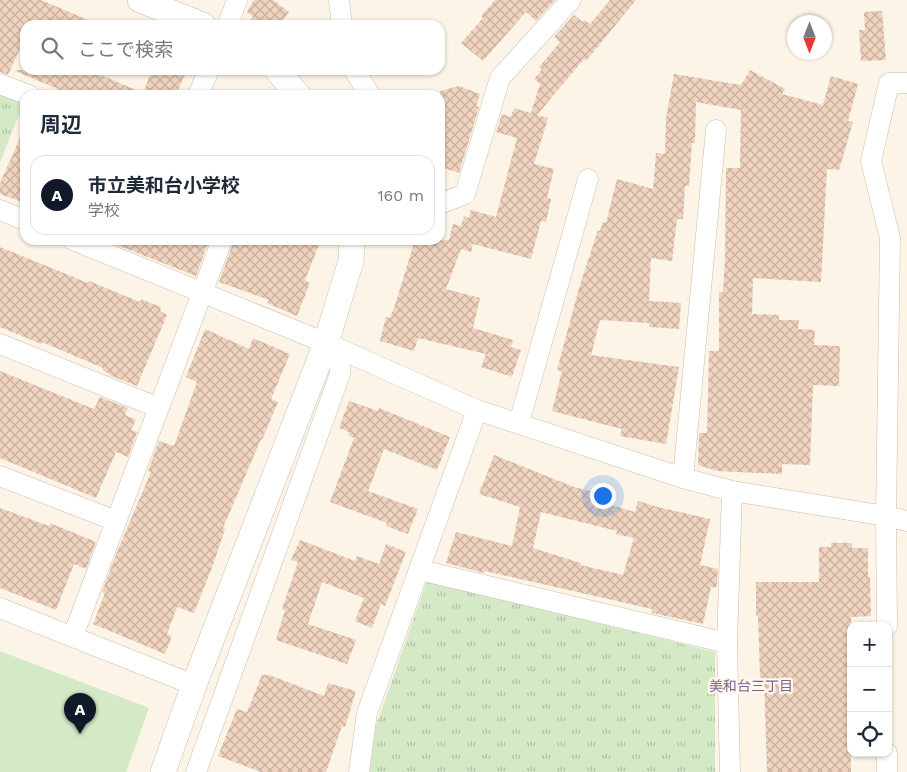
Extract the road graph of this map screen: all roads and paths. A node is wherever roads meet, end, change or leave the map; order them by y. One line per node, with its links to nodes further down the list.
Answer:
1 (140, 0): 5 (street)
2 (237, 0): 6 (street)
3 (339, 0): 7 (street)
4 (571, 0): 19 (street)
5 (190, 20)
6 (230, 20)
7 (341, 20)
8 (207, 75): 13 (street)
9 (281, 75): 14 (street)
10 (357, 75): 15 (street)
11 (907, 83): 22 (street)
12 (0, 84): 16 (street)
13 (200, 90)
14 (294, 90)
15 (367, 90)
16 (20, 92)
17 (716, 130): 33 (street)
18 (588, 179): 31 (street)
19 (445, 202)
20 (0, 210): 21 (street)
21 (20, 218)
22 (898, 238): 35 (street)
23 (85, 245): 26 (street)
24 (220, 245): 26 (street)
25 (352, 245): 28 (street)
26 (201, 292): 28 (street); 29 (street)
27 (0, 344): 29 (street)
28 (332, 346): 30 (street); 43 (street); 46 (street)
29 (159, 408): 36 (street)
30 (477, 410): 31 (street); 38 (street)
31 (519, 423): 33 (street)
32 (0, 476): 36 (street)
33 (682, 478): 34 (street)
34 (732, 491): 35 (street); 42 (street)
35 (886, 516): 37 (street); 40 (street)
36 (116, 521): 41 (street)
37 (907, 521)
38 (420, 570): 42 (street); 47 (street)
39 (0, 608): 41 (street)
40 (886, 622)
41 (73, 636): 43 (street)
42 (727, 643): 48 (street)
43 (194, 685): 45 (street)
44 (887, 757): 49 (street)
45 (163, 772)
46 (196, 772)
47 (359, 772)
48 (730, 772)
49 (887, 772)

